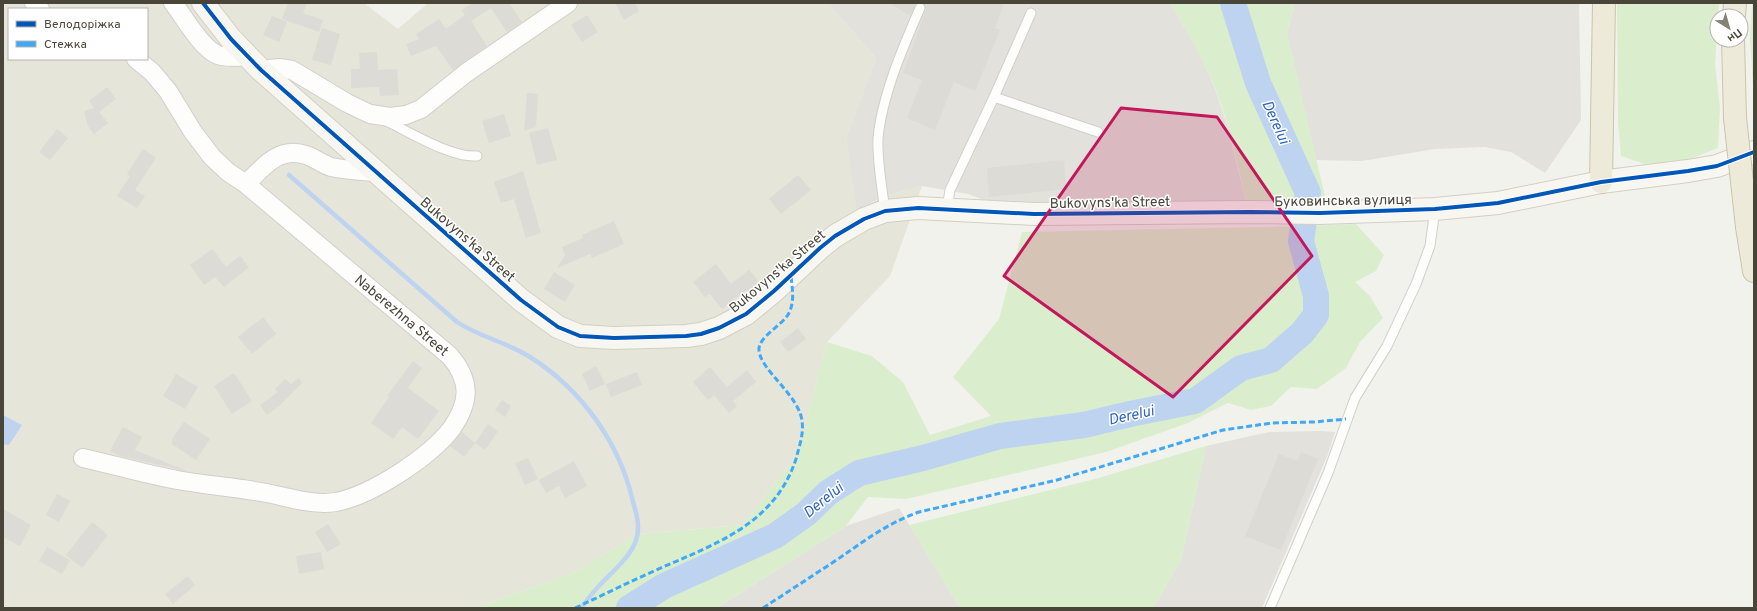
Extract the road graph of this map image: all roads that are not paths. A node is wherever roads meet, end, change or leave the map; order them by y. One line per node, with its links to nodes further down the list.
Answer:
1 (173, 3): 9 (street)
2 (203, 3): 9 (street, Bukovyns'ka Street)
3 (568, 3): 11 (street)
4 (1604, 3): 16 (highway)
5 (920, 8): 20 (lane)
6 (1031, 13): 10 (lane)
7 (1733, 48): 22 (highway, bridge)
8 (137, 60): 17 (street, Naberezhna Street)
9 (253, 63): 11 (street); 15 (street, Bukovyns'ka Street)
10 (994, 97): 12 (lane); 18 (lane)
11 (370, 114): 14 (lane)
12 (1098, 132)
13 (1754, 152): 16 (street, Буковинська вулиця)
14 (477, 156)
15 (375, 172): 17 (street); 20 (street, Bukovyns'ka Street)
16 (1601, 182): 19 (street, Буковинська вулиця)
17 (246, 184): 23 (street, Naberezhna Street)
18 (947, 209): 20 (street, Bukovyns'ka Street); 21 (street, Bukovyns'ka Street)
19 (1435, 209): 21 (street, Буковинська вулиця); 24 (lane)
20 (885, 211)
21 (1250, 212)
22 (1754, 271)
23 (83, 458)
24 (1270, 608)

